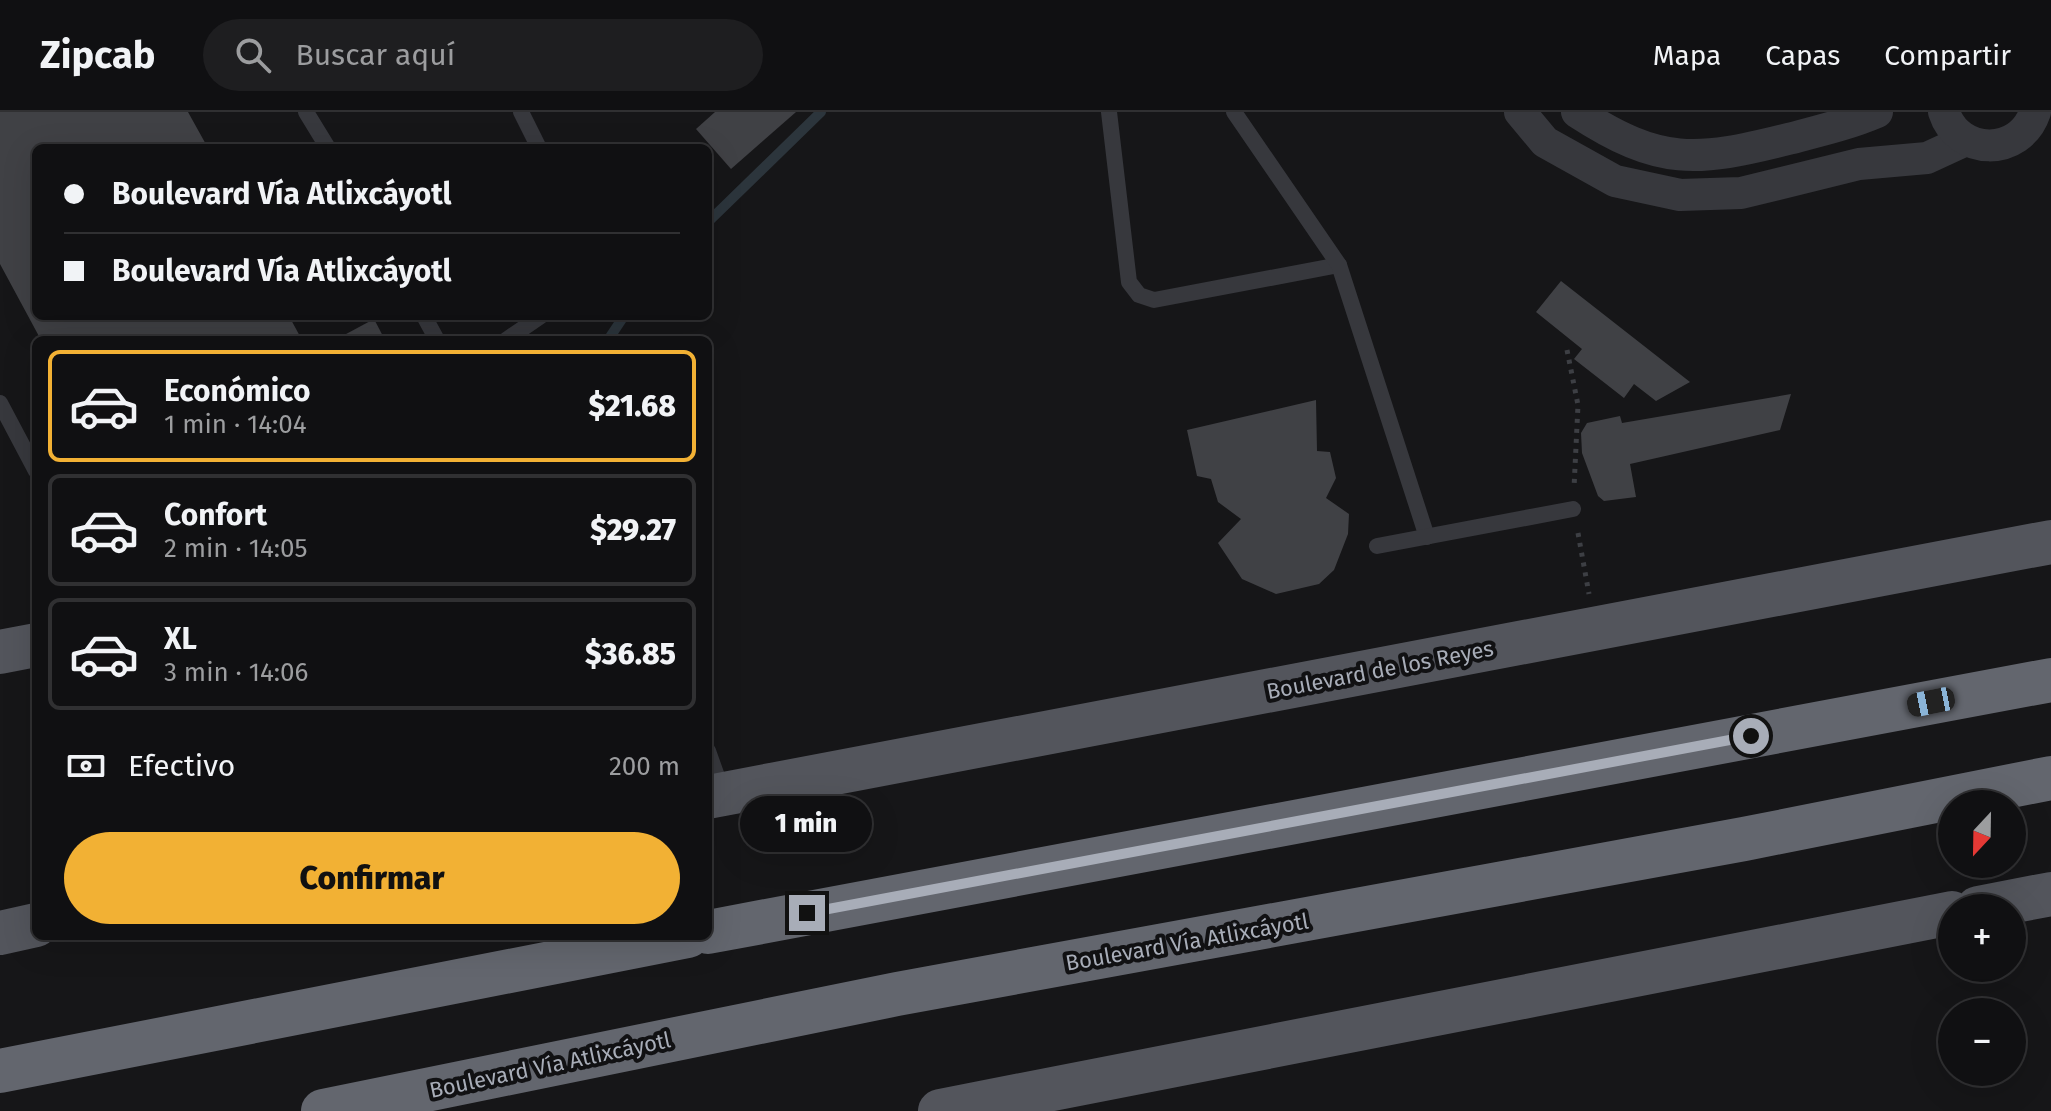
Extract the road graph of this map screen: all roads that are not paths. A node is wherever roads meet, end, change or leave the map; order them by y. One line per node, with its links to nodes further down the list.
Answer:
1 (306, 112): 13 (lane)
2 (521, 112): 14 (lane)
3 (1109, 112): 15 (lane)
4 (1234, 112): 15 (lane)
5 (1520, 112): 12 (street)
6 (1569, 112): 12 (street)
7 (1577, 112): 8 (street)
8 (1877, 112)
9 (1944, 112): 11 (street)
10 (2037, 128): 11 (street)
11 (1966, 140): 12 (street)
12 (1545, 142)
13 (326, 144)
14 (537, 144)
15 (1339, 265): 21 (lane)
16 (535, 320): 17 (lane)
17 (512, 336)
18 (0, 403): 19 (lane)
19 (32, 463)
20 (1573, 509): 21 (lane)
21 (1427, 537): 23 (lane)
22 (2051, 542): 29 (main road, Boulevard de los Reyes)
23 (1377, 546)
24 (32, 646): 25 (main road)
25 (0, 652)
26 (2051, 680): 33 (highway)
27 (712, 774): 29 (lane)
28 (2051, 778): 36 (highway, Boulevard Vía Atlixcáyotl)
29 (716, 796)
30 (2051, 894): 31 (main road)
31 (2026, 899)
32 (1938, 916): 37 (main road)
33 (712, 931)
34 (668, 940): 35 (highway)
35 (0, 1071)
36 (323, 1111)
37 (940, 1111)

